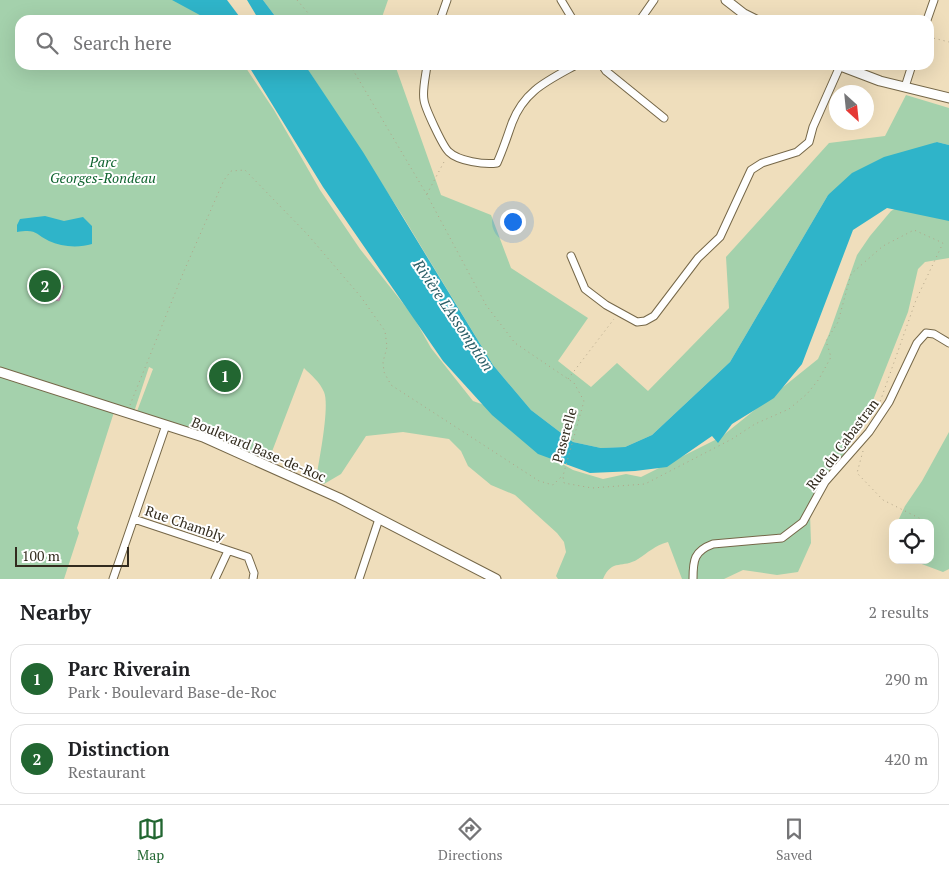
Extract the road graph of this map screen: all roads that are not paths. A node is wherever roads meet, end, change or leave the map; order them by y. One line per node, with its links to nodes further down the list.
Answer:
1 (447, 0): 6 (street)
2 (561, 0): 7 (street)
3 (654, 0): 8 (street)
4 (726, 0): 9 (street)
5 (934, 0): 10 (street)
6 (442, 15)
7 (570, 15)
8 (644, 15)
9 (746, 15)
10 (929, 15)
11 (427, 70): 12 (street)
12 (567, 70)
13 (605, 70): 19 (street)
14 (837, 70): 20 (street)
15 (850, 70): 17 (street)
16 (910, 70): 17 (street)
17 (905, 87): 18 (street)
18 (949, 98)
19 (664, 118)
20 (571, 256)
21 (949, 343): 32 (street, Rue du Cabastran)
22 (0, 372): 23 (street, Boulevard Base-de-Roc)
23 (166, 425): 24 (street); 25 (street, Boulevard Base-de-Roc)
24 (134, 519): 26 (street, Rue Chambly); 27 (street)
25 (379, 519): 30 (street); 31 (street, Boulevard Base-de-Roc)
26 (228, 551): 28 (street, Rue Chambly); 29 (street, Rue Chambly)
27 (114, 579)
28 (215, 579)
29 (253, 579)
30 (359, 579)
31 (496, 579)
32 (692, 579)

